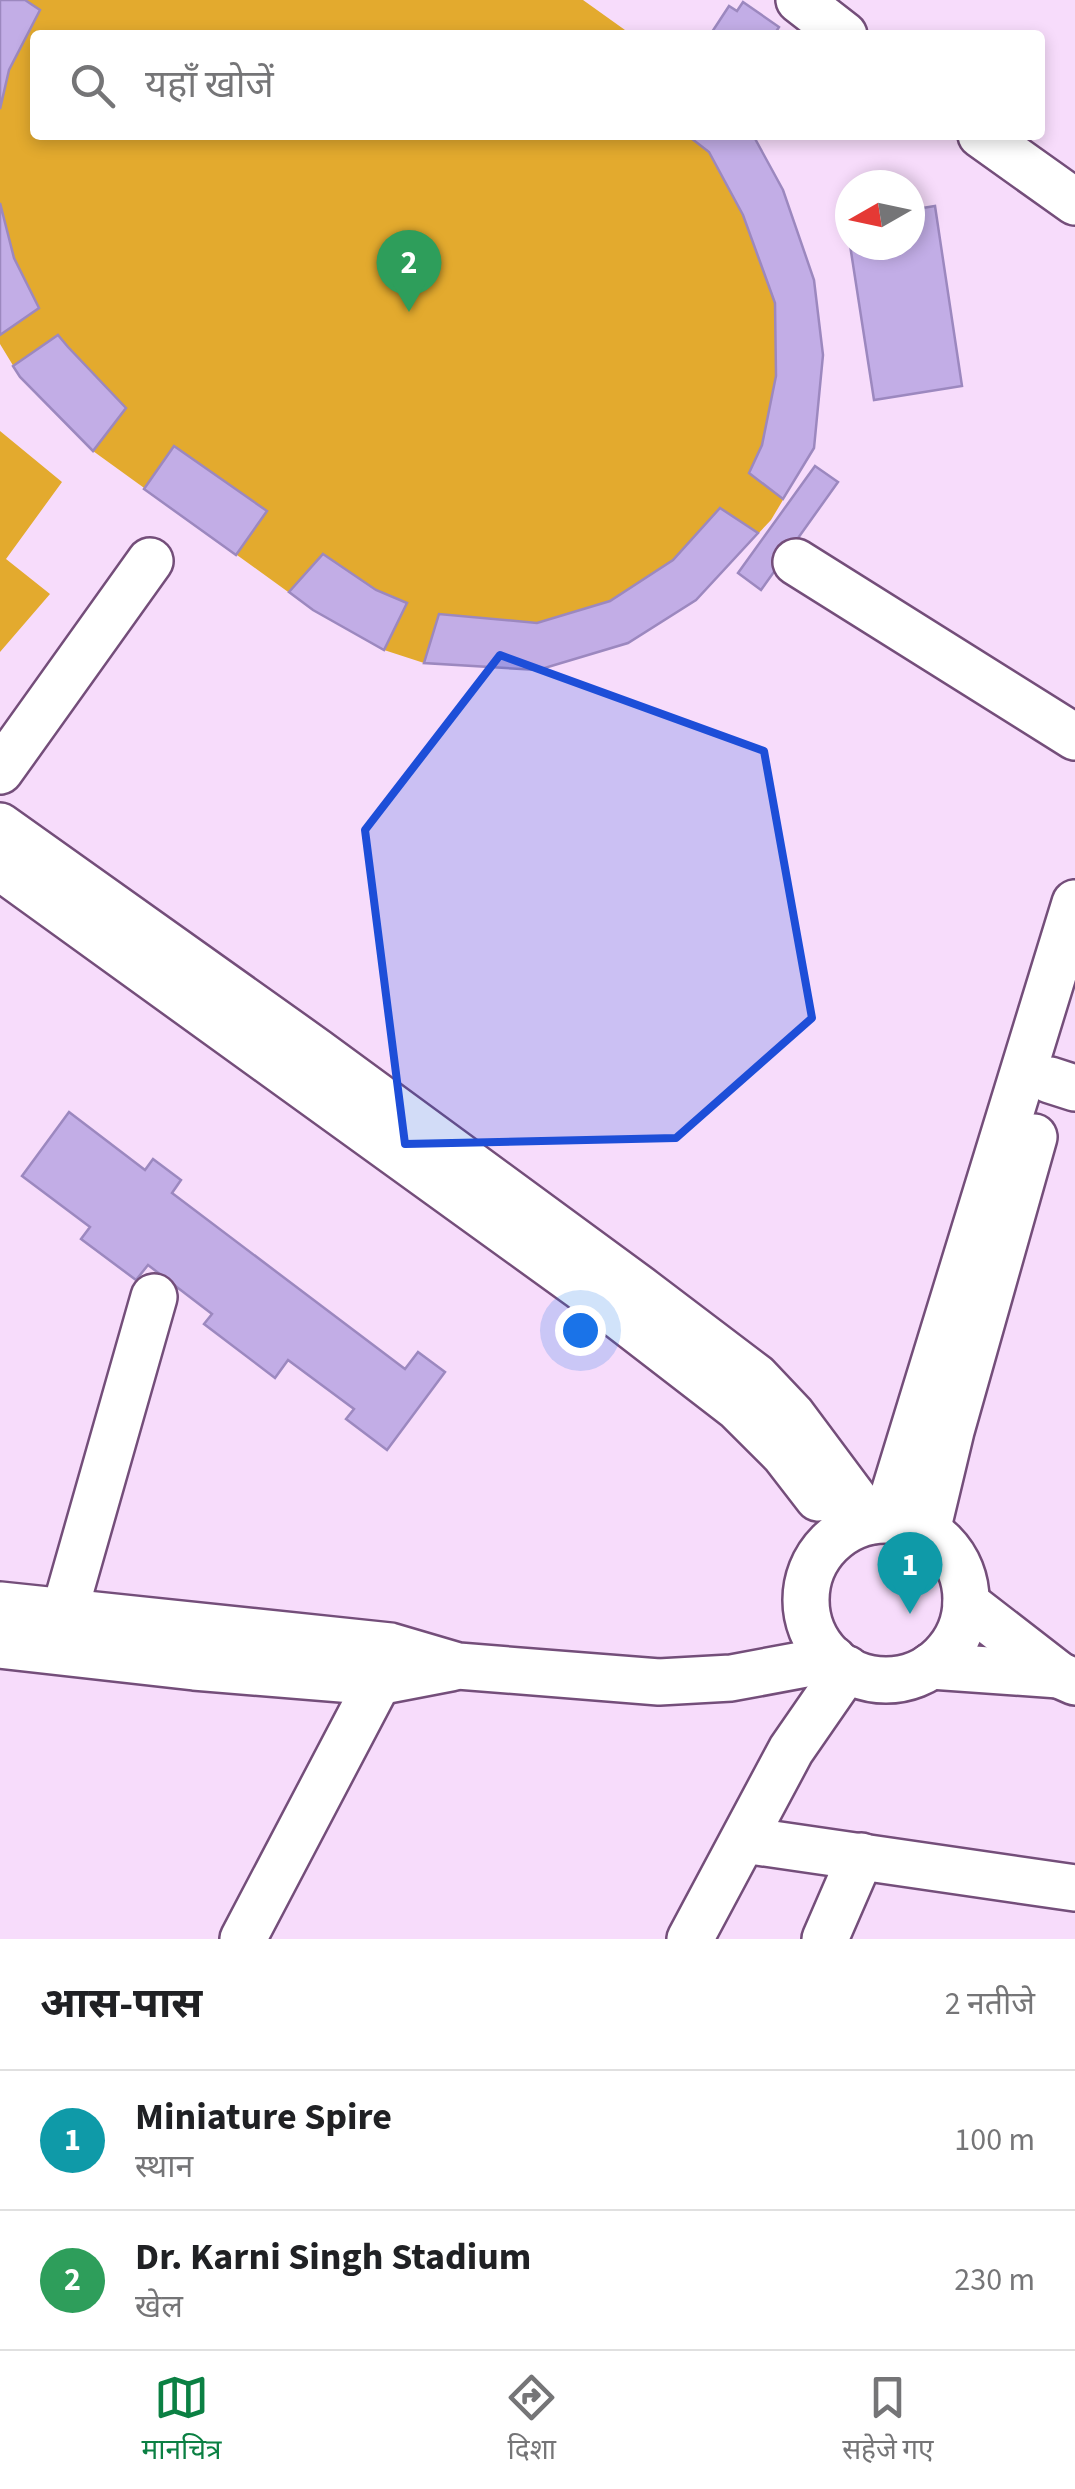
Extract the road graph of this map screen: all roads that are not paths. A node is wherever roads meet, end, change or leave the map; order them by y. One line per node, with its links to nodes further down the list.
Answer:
1 (798, 0): 2 (street)
2 (837, 30)
3 (989, 140): 4 (street)
4 (1075, 202)
5 (150, 561): 8 (street)
6 (796, 562): 7 (street)
7 (1075, 737)
8 (0, 770)
9 (0, 826): 15 (street)
10 (0, 866): 15 (street)
11 (1075, 903): 15 (street)
12 (1075, 991): 13 (street)
13 (1062, 1084): 15 (street)
14 (154, 1297): 18 (street)
15 (882, 1526): 16 (street); 21 (street)
16 (966, 1604): 22 (street); 23 (street)
17 (0, 1605): 18 (street)
18 (64, 1612): 20 (street)
19 (0, 1645): 20 (street)
20 (384, 1664): 21 (street); 27 (street)
21 (840, 1664): 22 (street); 24 (street)
22 (931, 1666): 23 (street)
23 (1067, 1679)
24 (744, 1840): 25 (street); 28 (street)
25 (861, 1856): 26 (street); 29 (street)
26 (1075, 1888)
27 (244, 1939)
28 (690, 1939)
29 (825, 1939)

